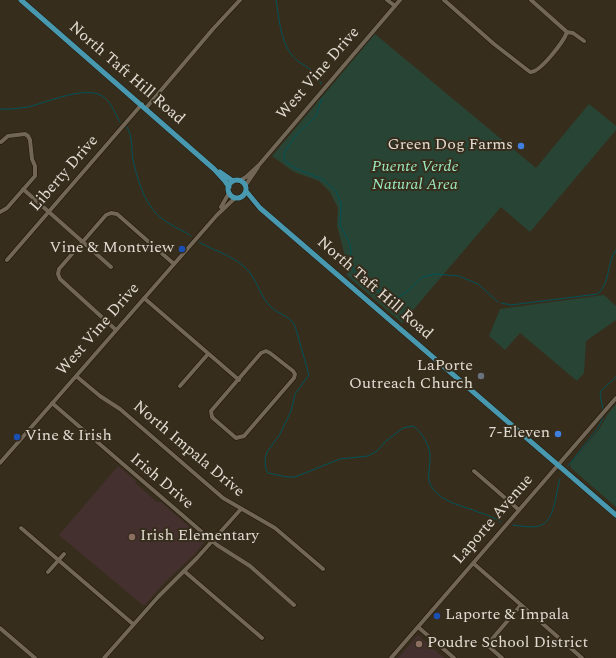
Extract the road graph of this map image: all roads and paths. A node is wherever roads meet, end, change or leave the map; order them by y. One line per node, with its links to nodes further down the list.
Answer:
1 (21, 0): 10 (main road, North Taft Hill Road)
2 (240, 0): 11 (street)
3 (387, 0): 7 (street)
4 (400, 0): 7 (street, West Vine Drive)
5 (444, 0): 8 (street)
6 (531, 0): 8 (street)
7 (394, 6): 13 (street, West Vine Drive)
8 (567, 32): 9 (street)
9 (584, 41)
10 (142, 104): 11 (main road, North Taft Hill Road); 21 (street, Liberty Drive)
11 (146, 108): 14 (main road, North Taft Hill Road)
12 (1, 142): 17 (street)
13 (259, 165): 15 (street, West Vine Drive); 16 (street, West Vine Drive)
14 (214, 169): 15 (main road, North Taft Hill Road); 18 (main road, North Taft Hill Road)
15 (236, 181): 16 (main road); 18 (main road, West Vine Drive)
16 (246, 188): 19 (main road, West Vine Drive); 20 (main road, North Taft Hill Road)
17 (23, 189): 21 (street); 22 (street)
18 (229, 190): 19 (main road); 23 (street, West Vine Drive)
19 (238, 198): 20 (main road, North Taft Hill Road); 23 (street, West Vine Drive)
20 (260, 208): 37 (main road, North Taft Hill Road)
21 (49, 211): 24 (street); 25 (street, Liberty Drive)
22 (0, 212)
23 (217, 215): 26 (street, West Vine Drive)
24 (83, 242): 26 (street); 27 (street); 29 (street)
25 (6, 260)
26 (174, 264): 28 (street, West Vine Drive)
27 (112, 267)
28 (144, 298): 29 (street, West Vine Drive); 30 (street)
29 (116, 330): 31 (street, West Vine Drive)
30 (208, 354): 32 (street); 33 (street)
31 (76, 376): 35 (street, West Vine Drive); 39 (street, North Impala Drive)
32 (239, 380): 32 (street)
33 (180, 386)
34 (616, 398): 37 (street, Laporte Avenue)
35 (52, 404): 36 (street, West Vine Drive); 43 (street, Irish Drive)
36 (0, 463)
37 (558, 465): 40 (street, Laporte Avenue); 41 (main road, North Taft Hill Road)
38 (474, 471): 40 (street)
39 (241, 509): 43 (street); 47 (street, North Impala Drive)
40 (519, 510): 46 (street, Laporte Avenue)
41 (616, 515)
42 (21, 528): 45 (street)
43 (213, 541): 48 (street); 50 (street, Irish Drive)
44 (64, 554): 45 (street)
45 (58, 560): 49 (street); 52 (street)
46 (472, 563): 51 (street); 53 (street, Laporte Avenue)
47 (323, 569)
48 (184, 571): 52 (street); 55 (street)
49 (48, 572)
50 (294, 605)
51 (521, 605): 60 (street); 61 (street)
52 (133, 624): 57 (street)
53 (418, 627): 58 (street, Laporte Avenue); 59 (street)
54 (0, 628): 56 (street)
55 (262, 638)
56 (35, 658)
57 (104, 658)
58 (391, 658)
59 (454, 658)
60 (502, 658)
61 (582, 658)

